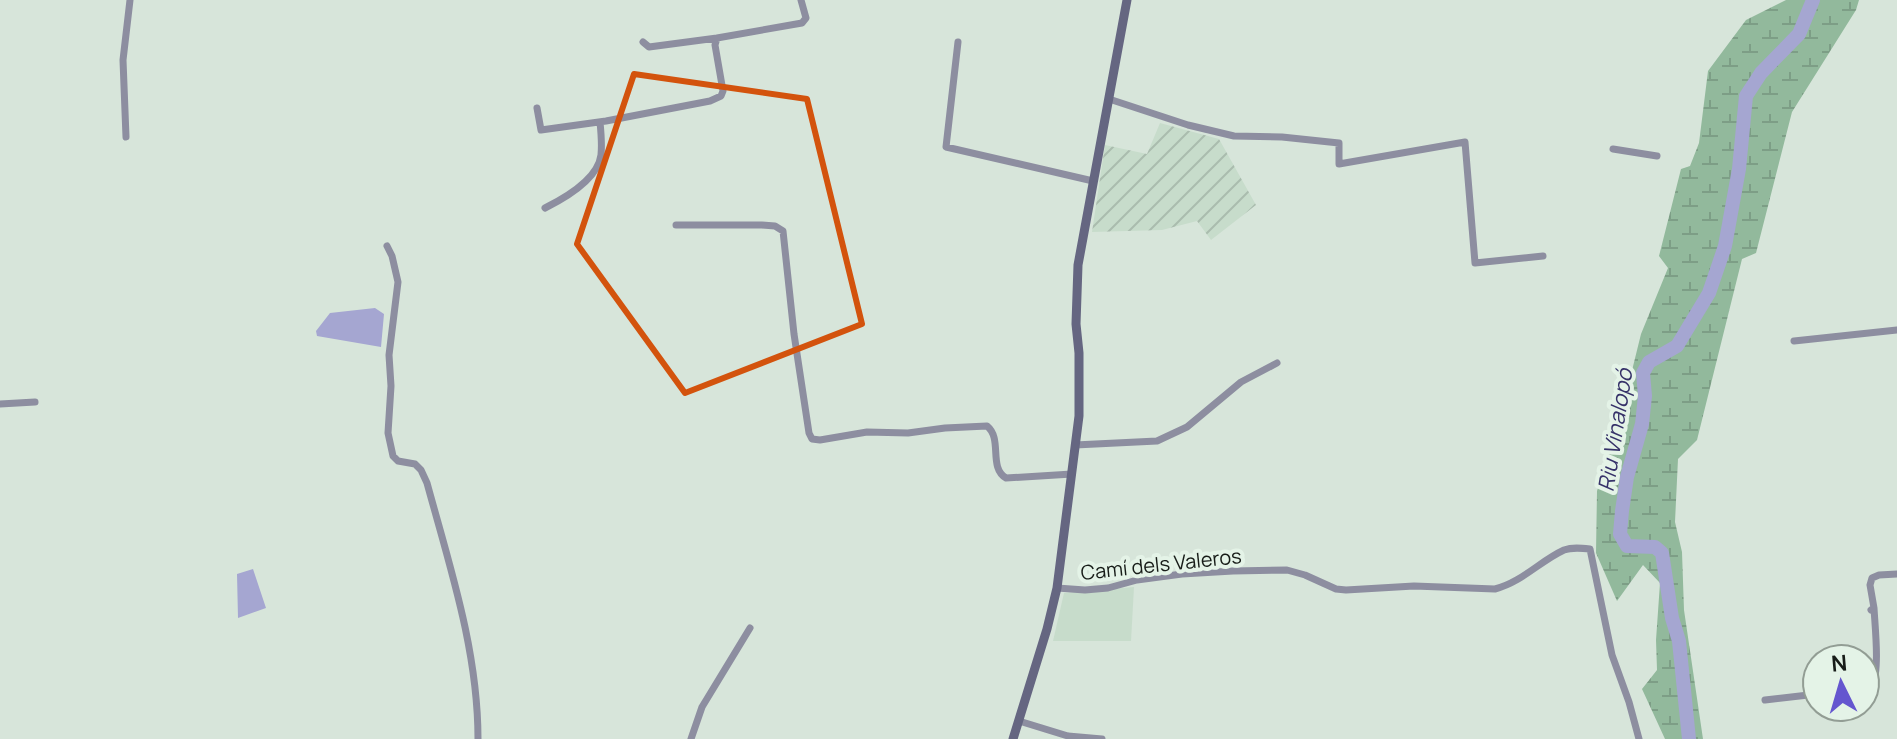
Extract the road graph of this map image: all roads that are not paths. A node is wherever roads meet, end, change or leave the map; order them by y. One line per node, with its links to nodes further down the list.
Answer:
1 (130, 0): 10 (street)
2 (801, 0): 4 (street)
3 (1127, 0): 7 (main road)
4 (717, 38): 5 (street); 9 (street)
5 (643, 42)
6 (958, 42): 13 (street)
7 (1109, 99): 13 (main road); 17 (street)
8 (537, 108): 9 (street)
9 (600, 122): 14 (street)
10 (126, 137)
11 (1613, 149): 12 (street)
12 (1657, 156)
13 (1093, 181): 23 (main road)
14 (545, 208)
15 (676, 225): 24 (street)
16 (387, 246): 32 (street)
17 (1543, 256)
18 (1897, 330): 19 (street)
19 (1794, 341)
20 (1277, 363): 23 (street)
21 (35, 402): 22 (street)
22 (0, 404)
23 (1075, 445): 24 (main road)
24 (1072, 474): 26 (main road)
25 (1897, 574): 28 (street)
26 (1057, 588): 31 (main road); 36 (street, Camí dels Valeros)
27 (750, 628): 33 (street)
28 (1876, 643)
29 (1801, 696): 30 (street)
30 (1765, 700)
31 (1019, 721): 34 (main road); 35 (street)
32 (478, 739)
33 (691, 739)
34 (1013, 739)
35 (1102, 739)
36 (1639, 739)

